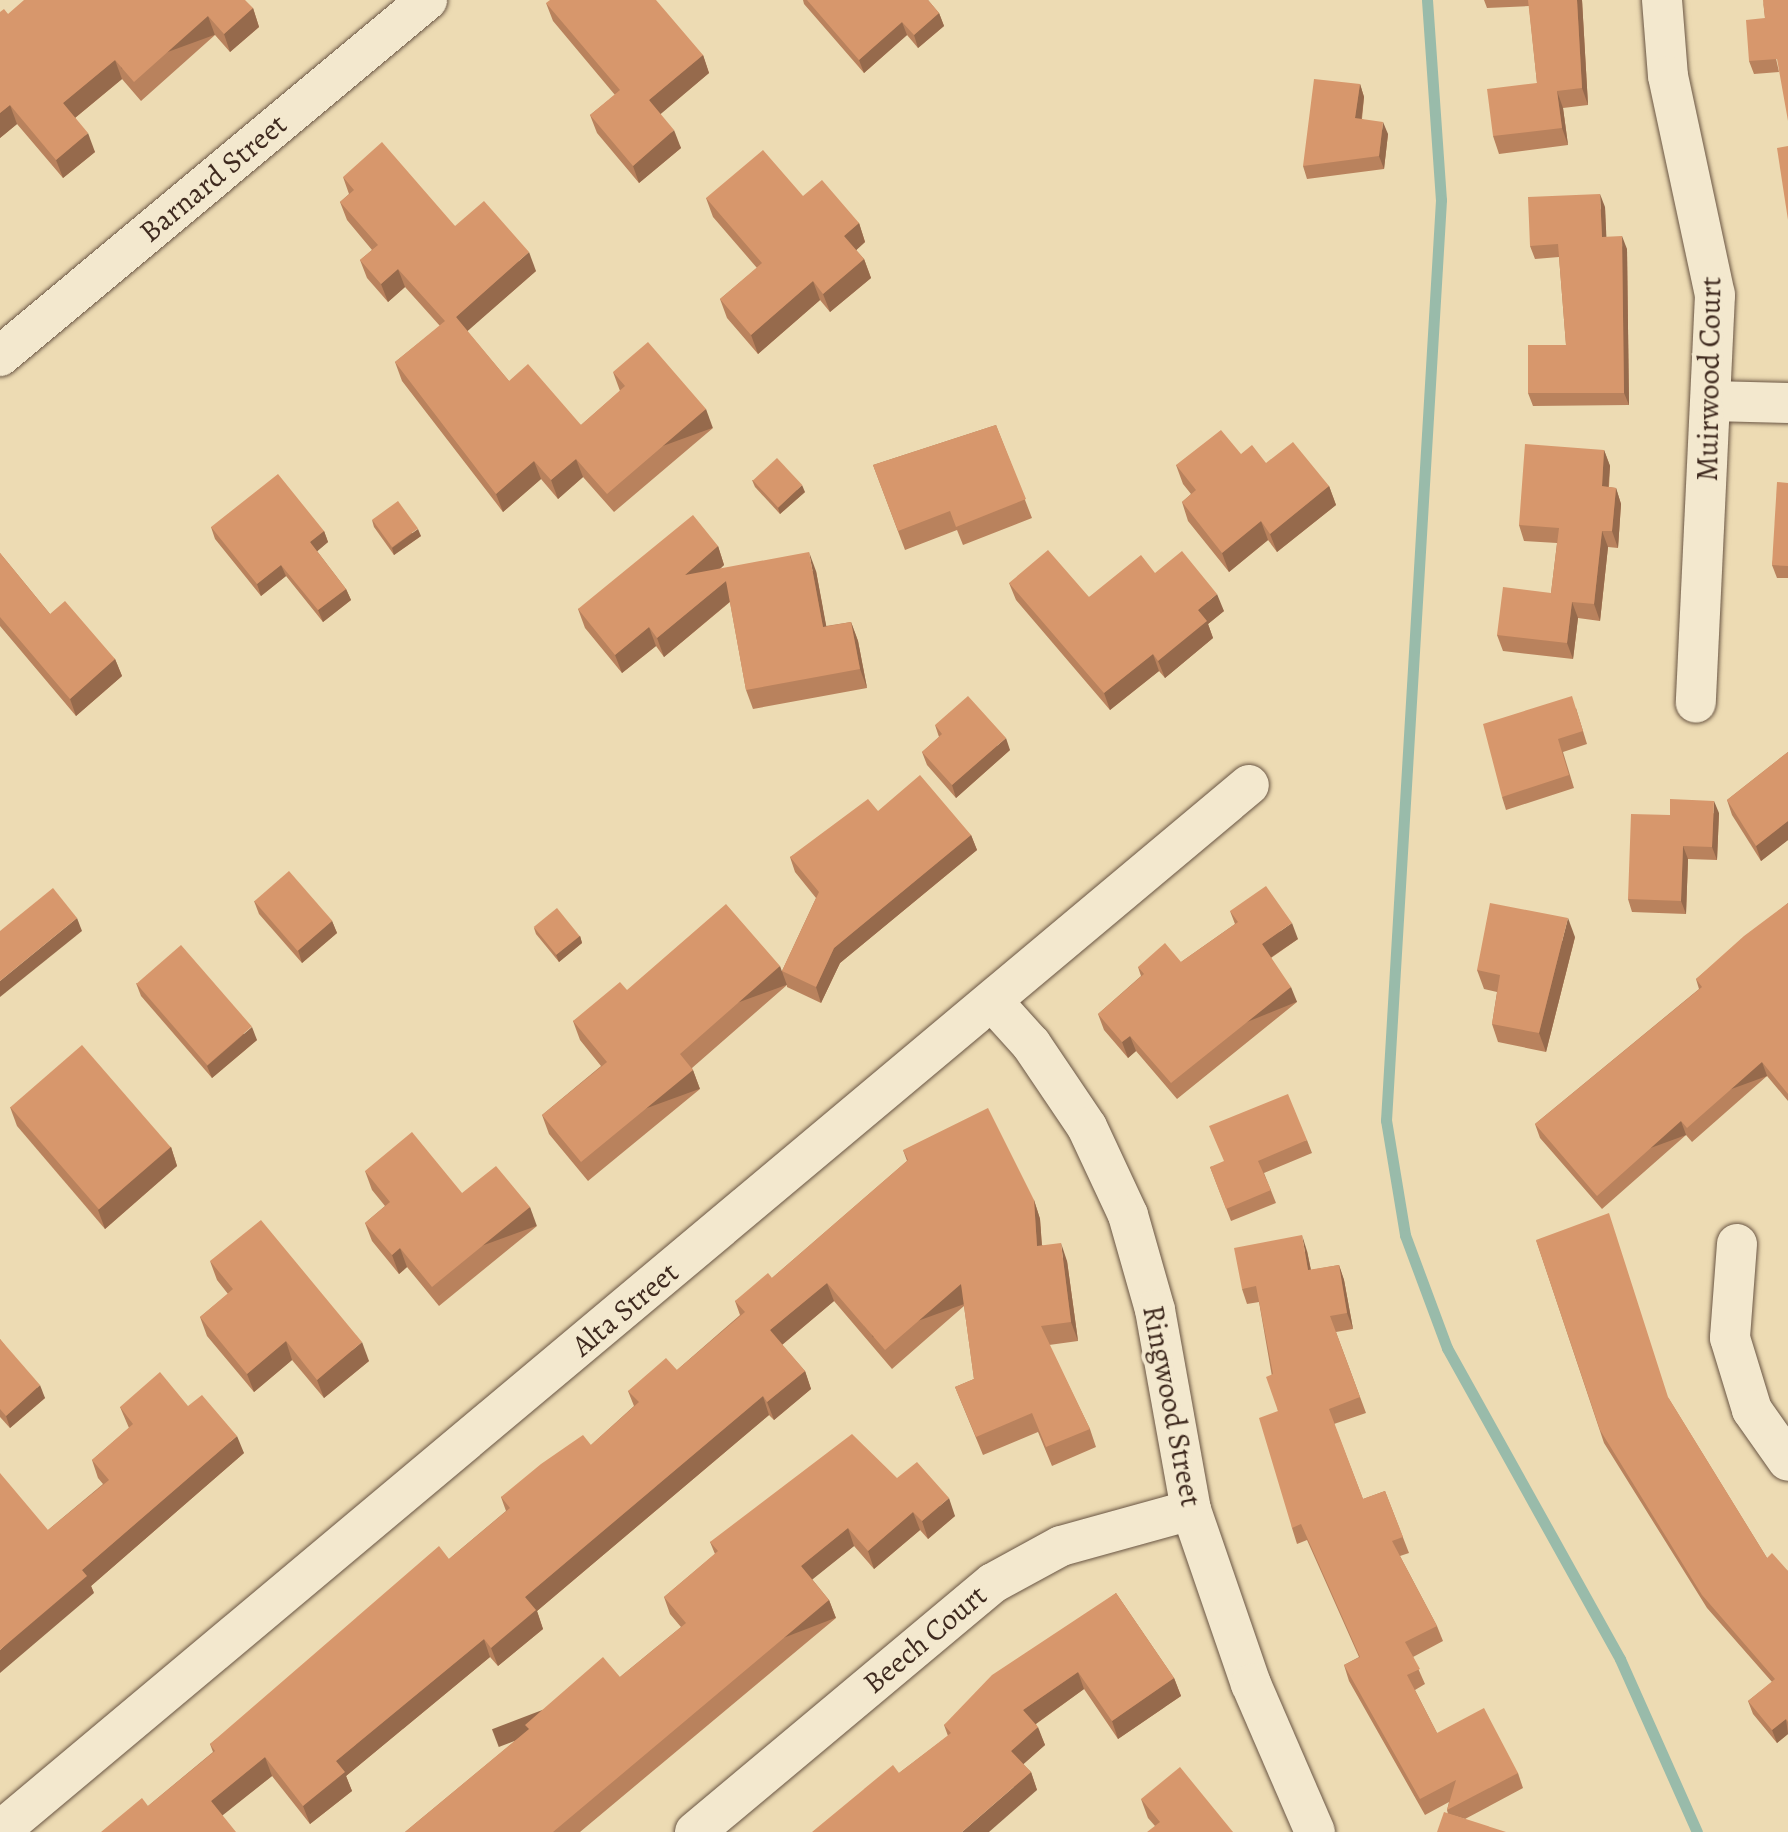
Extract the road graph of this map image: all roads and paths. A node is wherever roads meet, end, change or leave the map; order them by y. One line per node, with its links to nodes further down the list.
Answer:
1 (427, 0): 3 (street, Barnard Street)
2 (1662, 0): 4 (street, Muirwood Court)
3 (0, 356)
4 (1712, 401): 5 (street); 6 (street, Muirwood Court)
5 (1788, 403)
6 (1696, 702)
7 (1249, 785): 8 (street, Alta Street)
8 (992, 1002): 11 (street, Ringwood Street); 12 (street, Alta Street)
9 (1738, 1244): 10 (street)
10 (1788, 1461)
11 (1191, 1510): 13 (street, Beech Court); 14 (street, Ringwood Street)
12 (0, 1831)
13 (695, 1832)
14 (1315, 1832)

